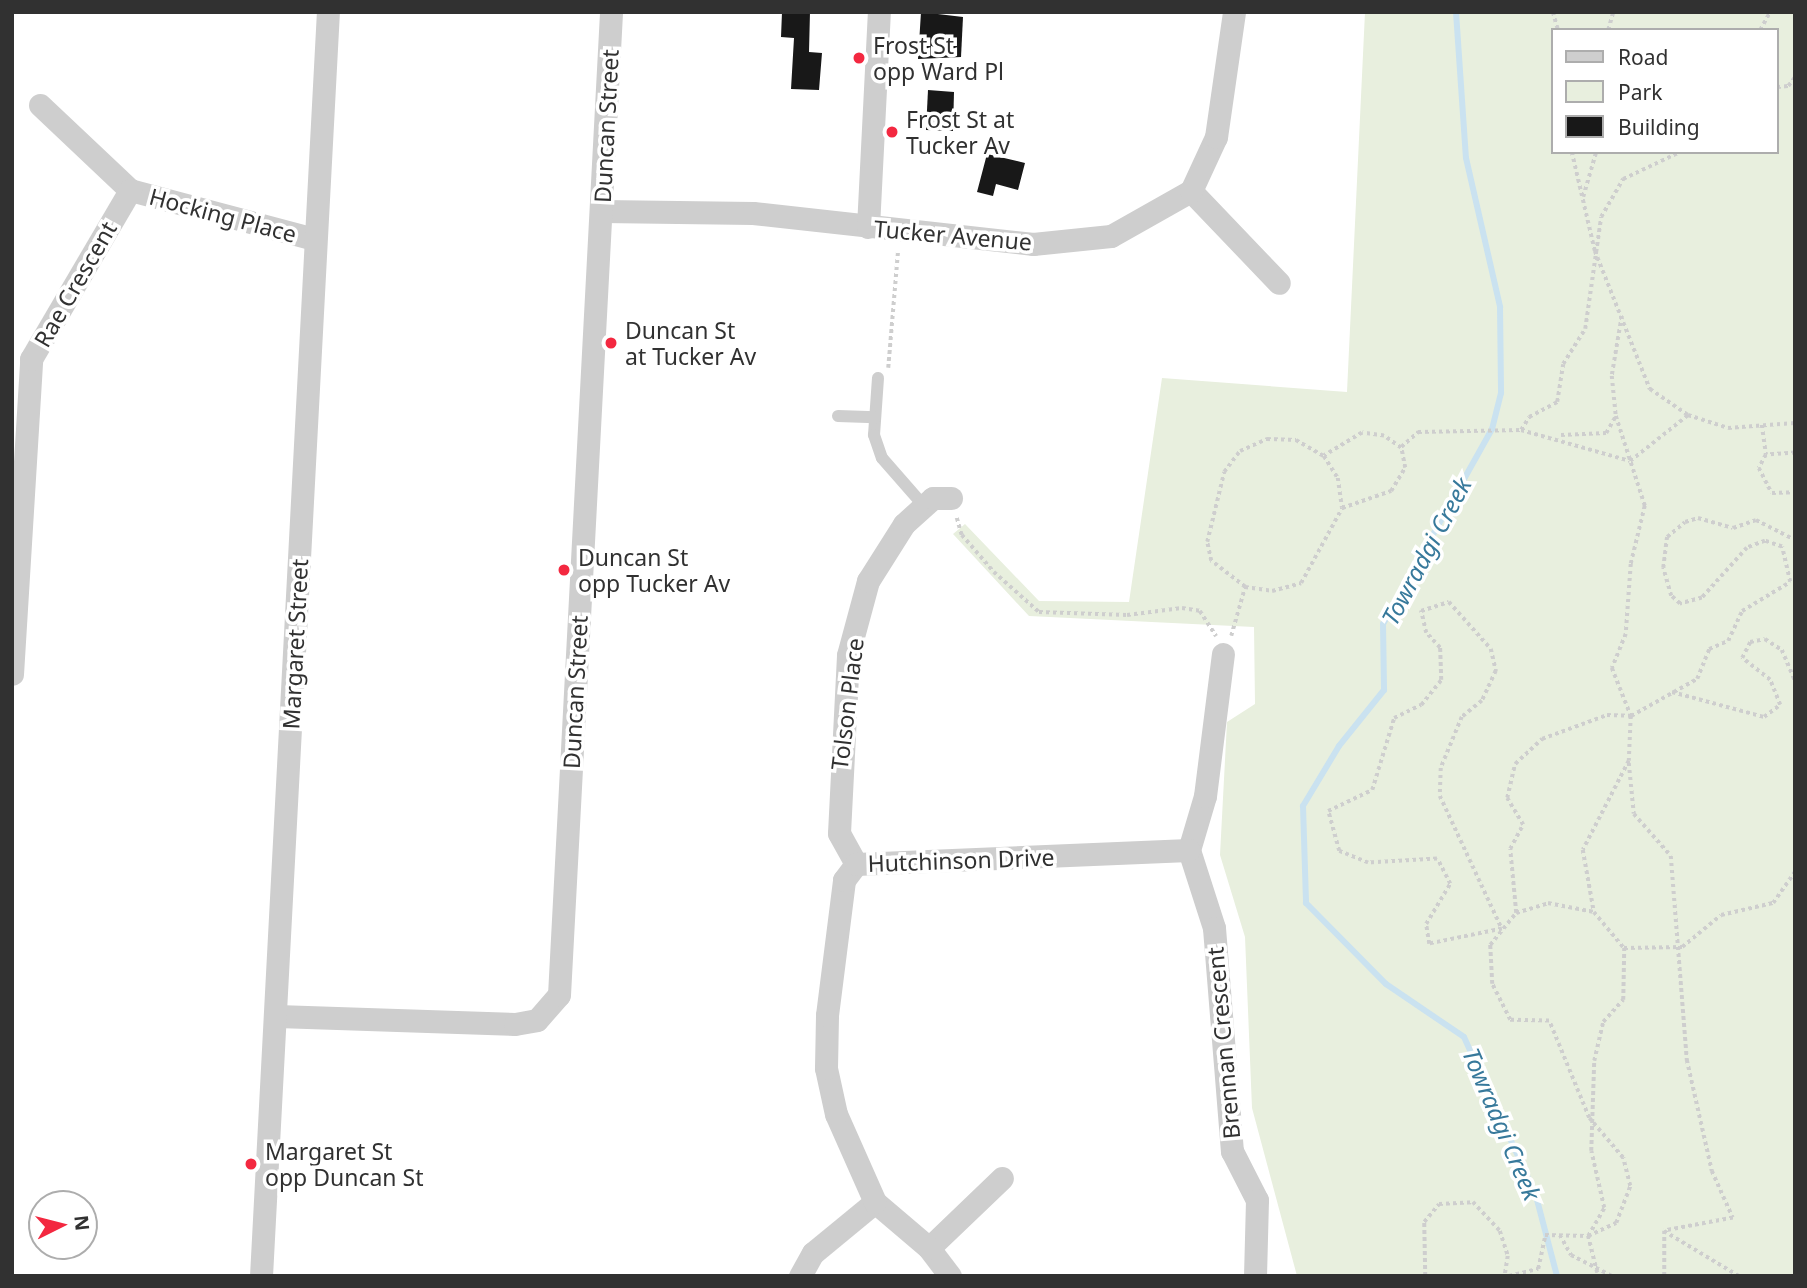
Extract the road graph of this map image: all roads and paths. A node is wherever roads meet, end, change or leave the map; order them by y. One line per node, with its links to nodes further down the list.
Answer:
1 (328, 12): 19 (street, Margaret Street)
2 (611, 12): 16 (street, Duncan Street)
3 (879, 12): 17 (street)
4 (1234, 12): 14 (street)
5 (1770, 12): 6 (path)
6 (1761, 28)
7 (1795, 77): 8 (path)
8 (1779, 87)
9 (40, 105): 13 (street, Hocking Place)
10 (1573, 154): 15 (path)
11 (1595, 154): 15 (path)
12 (1676, 154): 20 (path)
13 (131, 190): 19 (street, Hocking Place); 24 (street, Rae Crescent)
14 (1191, 191): 18 (street, Tucker Avenue); 21 (street)
15 (1583, 198): 20 (path)
16 (602, 211): 17 (street, Tucker Avenue); 58 (street, Duncan Street)
17 (868, 227): 18 (street, Tucker Avenue)
18 (900, 230): 23 (path)
19 (314, 239): 58 (street, Margaret Street)
20 (1595, 251): 22 (path); 31 (path)
21 (1279, 283)
22 (1622, 316): 25 (path); 27 (path)
23 (883, 376): 28 (lane)
24 (18, 404): 45 (street, Rae Crescent)
25 (1688, 415): 30 (path); 37 (path)
26 (838, 416): 28 (lane)
27 (1616, 416): 32 (path); 37 (path)
28 (875, 417): 40 (lane)
29 (1795, 423): 30 (path)
30 (1762, 425): 35 (path)
31 (1521, 430): 32 (path); 33 (path)
32 (1555, 435): 37 (path)
33 (1401, 448): 36 (path); 41 (path)
34 (1795, 453): 35 (path)
35 (1766, 455): 38 (path)
36 (1324, 456): 41 (path); 43 (path)
37 (1630, 461): 48 (path)
38 (1795, 492)
39 (951, 498): 40 (street, Tolson Place); 44 (path)
40 (924, 506): 51 (street, Tolson Place)
41 (1342, 508): 43 (path)
42 (1795, 540): 47 (path)
43 (1245, 586): 44 (path)
44 (1223, 654): 50 (street)
45 (12, 674)
46 (1795, 681): 47 (path)
47 (1670, 691): 48 (path)
48 (1631, 716): 49 (path); 54 (path)
49 (1629, 761): 53 (path); 56 (path)
50 (1189, 850): 51 (street, Hutchinson Drive); 70 (street, Brennan Crescent)
51 (856, 864): 61 (street, Hutchinson Drive)
52 (1795, 871): 56 (path)
53 (1594, 912): 54 (path); 57 (path)
54 (1516, 913): 55 (path)
55 (1502, 929): 55 (path); 59 (path)
56 (1682, 947): 57 (path); 62 (path)
57 (1624, 948): 59 (path)
58 (277, 1016): 67 (street, Margaret Street)
59 (1589, 1118): 64 (path); 64 (path)
60 (1002, 1178): 65 (street)
61 (875, 1202): 65 (street, Hutchinson Drive); 68 (street)
62 (1664, 1231): 74 (path); 75 (path)
63 (1560, 1235): 64 (path); 66 (path); 72 (path)
64 (1588, 1236): 66 (path)
65 (929, 1248): 69 (street, Hutchinson Drive)
66 (1597, 1273): 73 (path)
67 (261, 1276)
68 (800, 1276)
69 (950, 1276)
70 (1255, 1276)
71 (1425, 1276): 72 (path)
72 (1507, 1276)
73 (1612, 1276)
74 (1664, 1276)
75 (1739, 1276)

